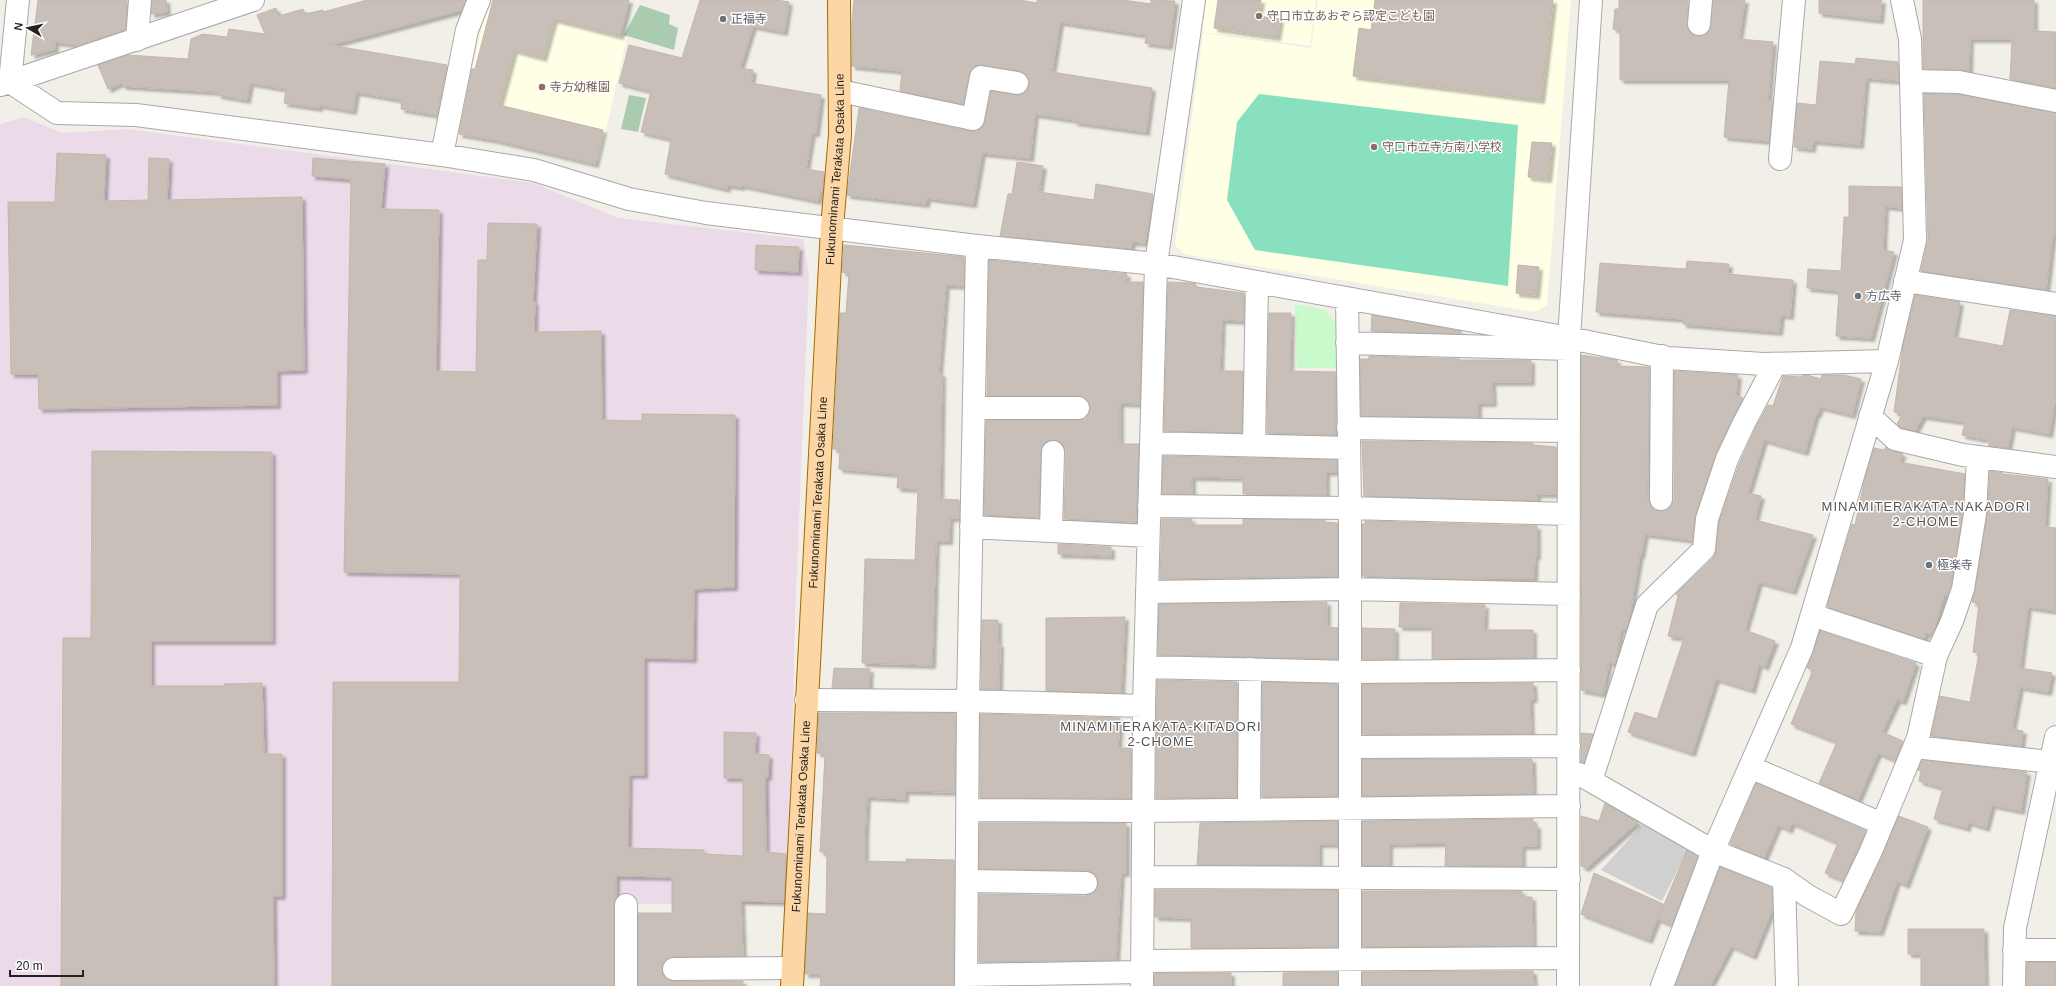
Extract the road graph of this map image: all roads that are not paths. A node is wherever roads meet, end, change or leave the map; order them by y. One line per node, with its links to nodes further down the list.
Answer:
1 (18, 0): 15 (street)
2 (140, 0): 12 (street)
3 (252, 0): 12 (street)
4 (479, 0): 18 (street)
5 (839, 0): 16 (main road, Fukunominami Terakata Osaka Line)
6 (1194, 0): 22 (street)
7 (1591, 0): 28 (street)
8 (1701, 0): 11 (street)
9 (1794, 0): 19 (street)
10 (1902, 0): 13 (street)
11 (1699, 24)
12 (137, 40): 15 (street)
13 (1911, 81): 17 (street); 23 (street)
14 (1017, 83): 16 (street)
15 (5, 84): 18 (street)
16 (840, 91): 20 (main road, Fukunominami Terakata Osaka Line)
17 (2056, 100)
18 (442, 155): 20 (street)
19 (1780, 159)
20 (832, 227): 21 (street); 58 (main road, Fukunominami Terakata Osaka Line)
21 (977, 246): 22 (street); 32 (street)
22 (1156, 264): 24 (street); 37 (street)
23 (1905, 281): 26 (street); 30 (street)
24 (1257, 282): 25 (street); 38 (street)
25 (1347, 298): 27 (street); 28 (street)
26 (2056, 304)
27 (1347, 343): 28 (street); 36 (street)
28 (1569, 344): 29 (street); 35 (street)
29 (1662, 356): 31 (street); 42 (street)
30 (1886, 361): 31 (street); 34 (street)
31 (1775, 364): 68 (street)
32 (974, 408): 33 (street); 46 (street)
33 (1078, 408)
34 (1870, 416): 40 (street); 52 (street)
35 (1569, 431): 36 (street); 45 (street)
36 (1348, 438): 38 (street); 44 (street)
37 (1151, 443): 38 (street); 43 (street)
38 (1254, 445)
39 (1054, 452): 47 (street)
40 (1978, 457): 41 (street); 53 (street)
41 (2056, 467)
42 (1661, 499)
43 (1149, 506): 44 (street); 48 (street)
44 (1350, 508): 45 (street); 49 (street)
45 (1569, 514): 51 (street)
46 (971, 527): 47 (street); 59 (street)
47 (1051, 531): 48 (street)
48 (1148, 536): 50 (street)
49 (1350, 589): 50 (street); 51 (street); 57 (street)
50 (1147, 592): 54 (street)
51 (1569, 594): 56 (street)
52 (1812, 615): 53 (street); 66 (street)
53 (1936, 656): 64 (street)
54 (1145, 666): 55 (street); 60 (street)
55 (1250, 669): 57 (street); 71 (street)
56 (1569, 670): 57 (street); 62 (street)
57 (1350, 672): 63 (street)
58 (806, 700): 59 (street); 89 (main road, Fukunominami Terakata Osaka Line)
59 (968, 701): 60 (street); 72 (street)
60 (1144, 706): 73 (street)
61 (2056, 736): 65 (street)
62 (1569, 746): 63 (street); 67 (street)
63 (1350, 747): 70 (street)
64 (1915, 747): 65 (street); 74 (street)
65 (2050, 762): 83 (street)
66 (1750, 767): 74 (street); 75 (street)
67 (1569, 769): 68 (street); 69 (street)
68 (1592, 781): 75 (street)
69 (1569, 806): 70 (street); 78 (street)
70 (1350, 808): 71 (street); 77 (street)
71 (1249, 809): 73 (street)
72 (967, 810): 73 (street); 80 (street)
73 (1143, 811): 76 (street)
74 (1882, 824): 79 (street)
75 (1713, 851): 79 (street); 94 (street)
76 (1143, 877): 77 (street); 88 (street)
77 (1350, 878): 78 (street); 86 (street)
78 (1569, 879): 85 (street)
79 (1784, 880): 95 (street)
80 (967, 881): 81 (street); 90 (street)
81 (1086, 883)
82 (626, 905): 91 (street)
83 (2014, 950): 84 (street); 96 (street)
84 (2056, 950)
85 (1568, 958): 86 (street); 93 (street)
86 (1350, 959): 88 (street); 92 (street)
87 (674, 969): 89 (street)
88 (1142, 973): 90 (street)
89 (792, 977)
90 (966, 981)
91 (626, 986)
92 (1350, 986)
93 (1568, 986)
94 (1662, 986)
95 (1787, 986)
96 (2014, 986)

